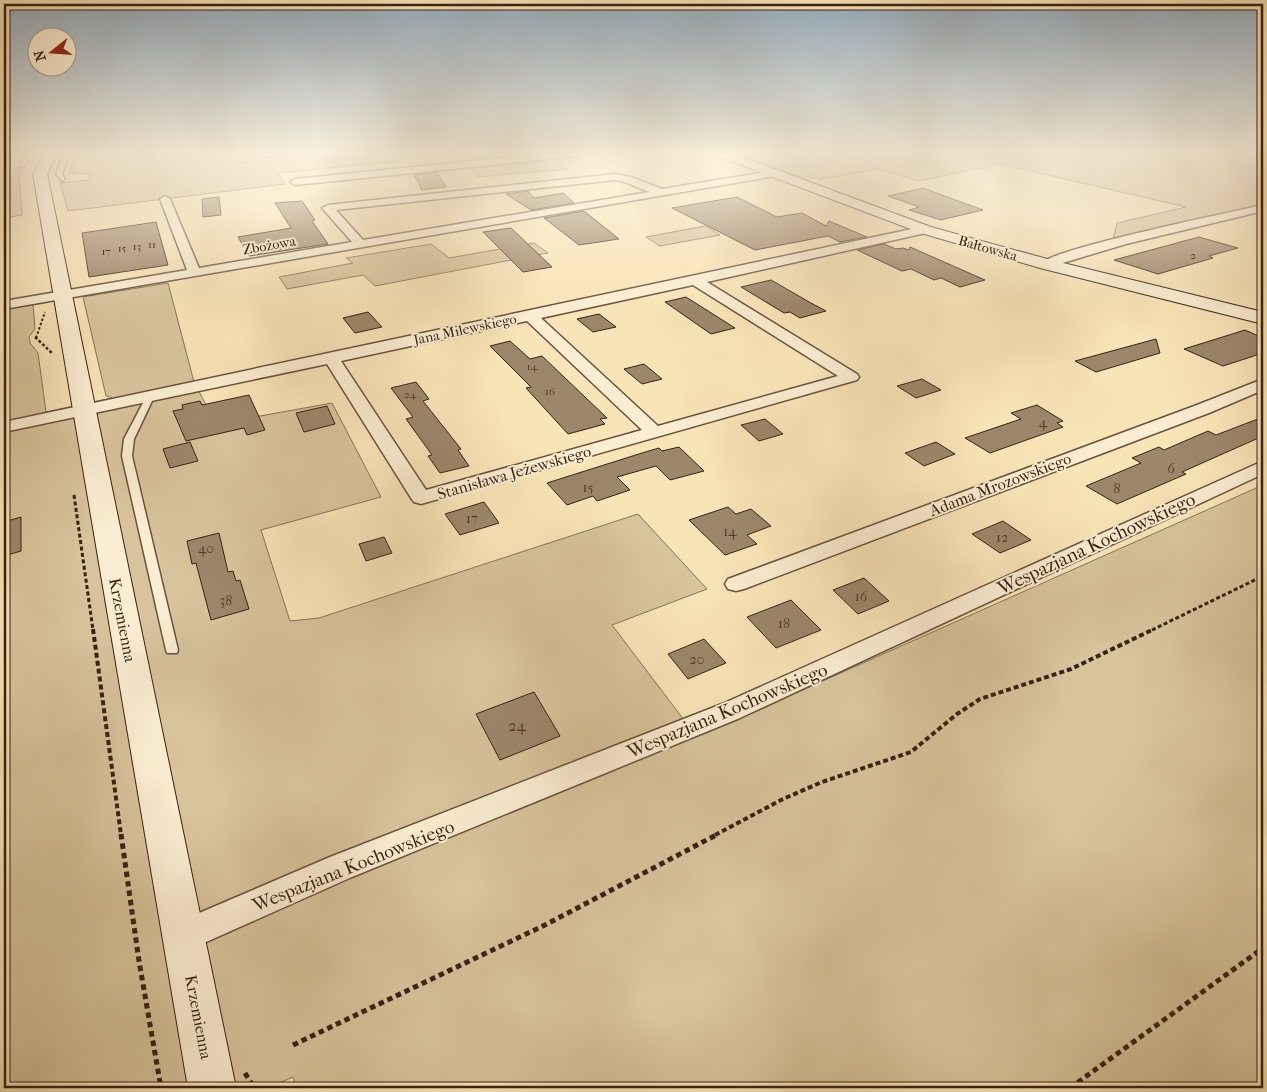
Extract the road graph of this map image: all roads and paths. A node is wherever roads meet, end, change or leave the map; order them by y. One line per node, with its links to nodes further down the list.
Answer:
1 (45, 204): 12 (main road, Krzemienna)
2 (167, 204): 10 (street)
3 (367, 204): 8 (street)
4 (597, 204): 8 (street, Zbożowa)
5 (858, 204): 7 (main road, Bałtowska)
6 (1263, 208): 9 (street)
7 (926, 230): 9 (main road, Bałtowska); 11 (street, Jana Milewskiego)
8 (361, 244): 10 (street, Zbożowa)
9 (1046, 264): 15 (main road, Bałtowska)
10 (195, 273): 12 (street, Zbożowa)
11 (695, 280): 14 (street, Jana Milewskiego); 21 (street, Stanisława Jeżewskiego)
12 (61, 295): 13 (street, Zbożowa); 19 (main road, Krzemienna)
13 (4, 305)
14 (530, 316): 16 (street, Jana Milewskiego); 21 (street)
15 (1263, 318)
16 (330, 356): 18 (street, Jana Milewskiego); 21 (street, Stanisława Jeżewskiego)
17 (1263, 384): 25 (street, Adama Mrozowskiego)
18 (146, 396): 19 (street, Jana Milewskiego); 26 (lane)
19 (83, 410): 20 (street, Jana Milewskiego); 27 (main road, Krzemienna)
20 (4, 426)
21 (654, 432)
22 (1263, 467): 27 (street, Wespazjana Kochowskiego)
23 (73, 488): 30 (path)
24 (1263, 576): 29 (path)
25 (736, 584)
26 (172, 650)
27 (183, 936): 31 (main road, Krzemienna)
28 (1263, 948): 32 (path)
29 (293, 1045)
30 (161, 1088)
31 (212, 1088)
32 (1070, 1088)

